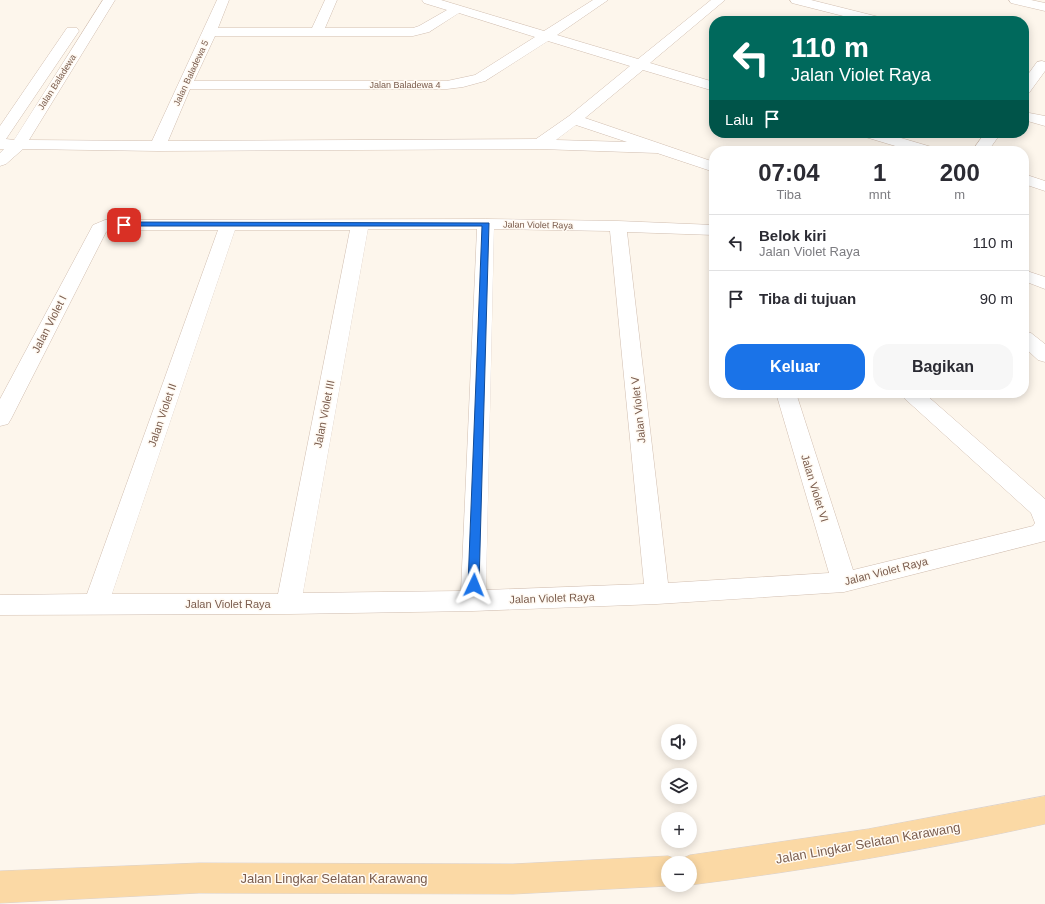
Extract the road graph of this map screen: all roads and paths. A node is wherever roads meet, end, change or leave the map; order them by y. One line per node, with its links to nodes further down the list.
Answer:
1 (109, 0): 28 (street, Jalan Baladewa)
2 (223, 0): 13 (street, Jalan Baladewa 5)
3 (331, 0): 14 (street)
4 (428, 0): 10 (street)
5 (602, 0): 15 (street, Jalan Baladewa 4)
6 (719, 0): 17 (street)
7 (796, 0): 11 (street)
8 (1015, 0): 9 (street)
9 (1045, 7)
10 (457, 9): 14 (street); 15 (street)
11 (849, 16)
12 (80, 20): 24 (street, Jalan Baladewa)
13 (210, 32): 14 (street); 19 (street, Jalan Baladewa 5)
14 (317, 32)
15 (547, 36): 17 (street); 19 (street, Jalan Baladewa 4)
16 (1039, 64): 18 (street)
17 (641, 65): 20 (street); 22 (street)
18 (1029, 81)
19 (184, 85): 29 (street, Jalan Baladewa 5)
20 (709, 86)
21 (1029, 117): 23 (street)
22 (574, 119): 27 (street); 31 (street)
23 (1045, 121)
24 (0, 137)
25 (884, 138): 30 (street)
26 (0, 144): 28 (street)
27 (540, 144): 29 (street); 31 (street)
28 (18, 145): 29 (street); 32 (street, Jalan Baladewa)
29 (158, 146)
30 (912, 146)
31 (661, 148): 33 (street)
32 (0, 161)
33 (709, 165)
34 (1029, 181): 35 (street)
35 (1045, 186)
36 (486, 224): 37 (street, Jalan Violet Raya); 39 (street, Jalan Violet Raya); 51 (street)
37 (360, 225): 38 (street, Jalan Violet Raya); 53 (street, Jalan Violet III)
38 (228, 226): 40 (street, Jalan Violet Raya); 54 (street, Jalan Violet II)
39 (618, 226): 41 (street, Jalan Violet Raya); 50 (street, Jalan Violet V)
40 (99, 229): 46 (street, Jalan Violet I)
41 (709, 230)
42 (1029, 277): 43 (street)
43 (1045, 283)
44 (788, 398): 49 (street, Jalan Violet VI)
45 (917, 398): 47 (street)
46 (0, 419)
47 (1045, 521)
48 (1045, 526): 49 (street, Jalan Violet Raya)
49 (844, 582): 50 (street, Jalan Violet Raya)
50 (657, 594): 51 (street, Jalan Violet Raya)
51 (473, 601): 53 (street, Jalan Violet Raya)
52 (0, 604): 54 (street, Jalan Violet Raya)
53 (289, 604): 54 (street, Jalan Violet Raya)
54 (96, 605)
55 (1045, 810): 56 (main road, Jalan Lingkar Selatan Karawang)
56 (697, 869)
57 (661, 871): 58 (main road, Jalan Lingkar Selatan Karawang)
58 (0, 887)

